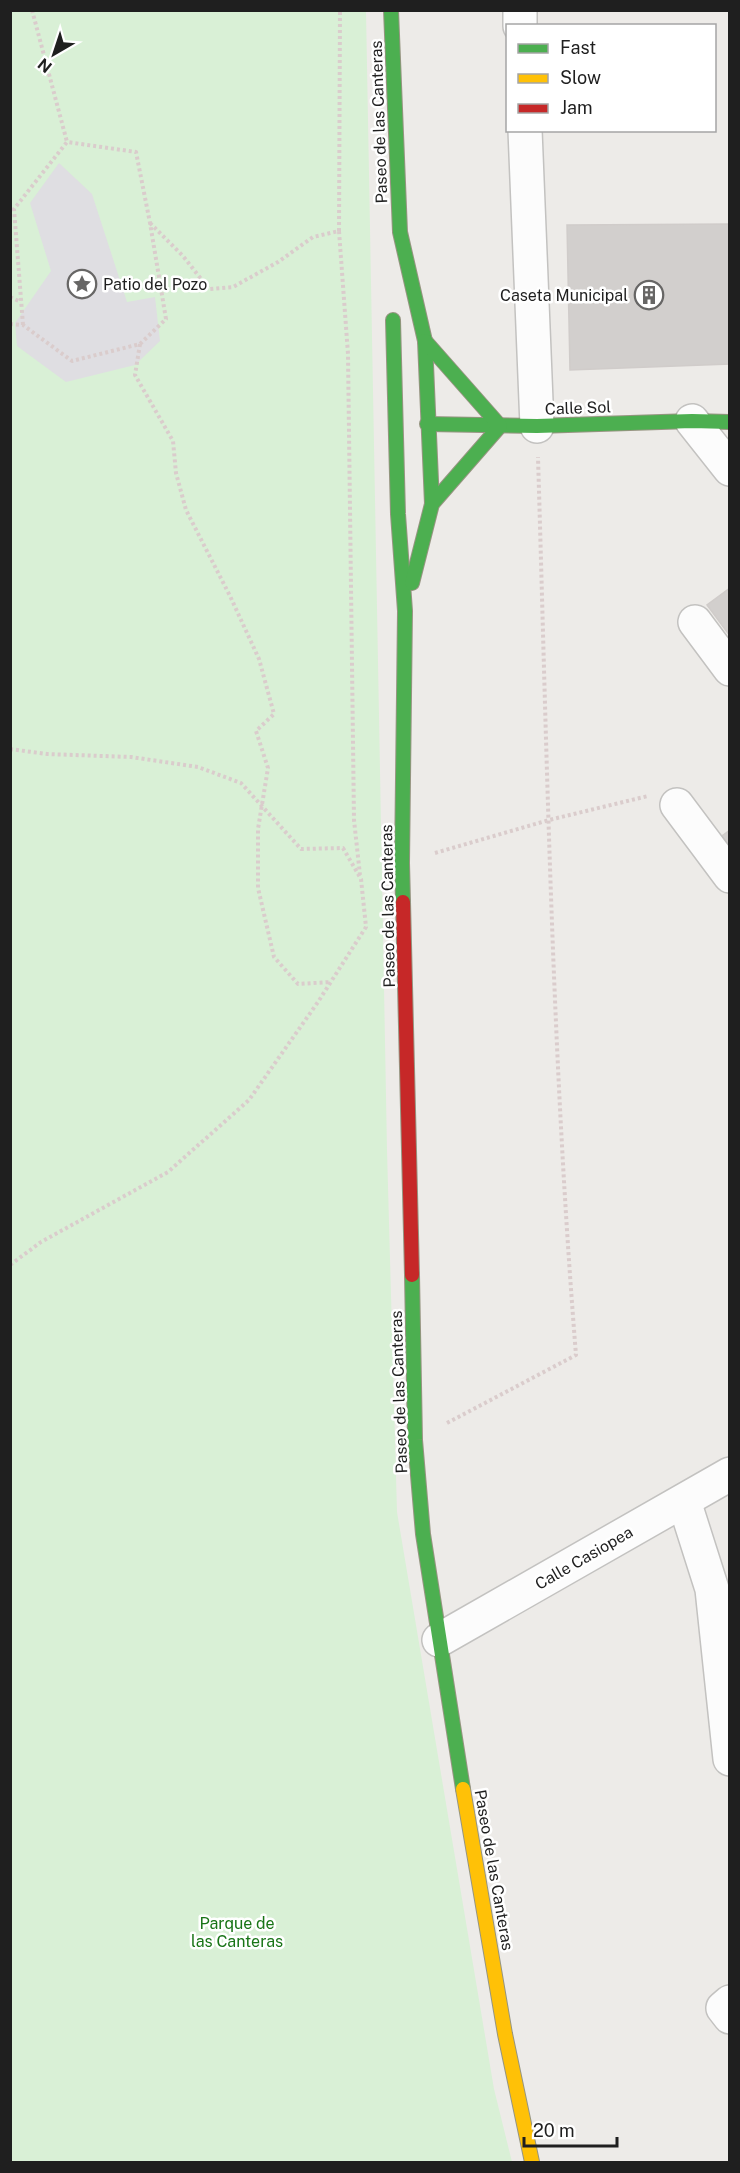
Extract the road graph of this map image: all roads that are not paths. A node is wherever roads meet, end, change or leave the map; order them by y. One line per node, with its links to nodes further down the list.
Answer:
1 (391, 10): 3 (street, Paseo de las Canteras)
2 (525, 132): 12 (street)
3 (400, 232): 4 (street); 5 (street)
4 (393, 269)
5 (425, 341): 10 (street); 11 (street)
6 (408, 385): 17 (street)
7 (416, 406): 10 (street)
8 (692, 421): 9 (street, Calle Sol); 12 (street, Calle Sol); 15 (street)
9 (729, 422)
10 (427, 424): 11 (street, Calle Sol); 13 (street); 16 (street)
11 (500, 426): 12 (street, Calle Sol); 16 (street)
12 (537, 426)
13 (417, 441)
14 (410, 460): 17 (street)
15 (729, 469)
16 (432, 504): 18 (street)
17 (398, 514): 18 (street)
18 (405, 611): 25 (street, Paseo de las Canteras)
19 (695, 622): 20 (street)
20 (729, 669)
21 (677, 805): 22 (street)
22 (729, 876)
23 (726, 1485): 24 (street, Calle Casiopea)
24 (684, 1501): 25 (street, Calle Casiopea); 26 (street)
25 (439, 1640): 27 (street, Paseo de las Canteras)
26 (729, 1759)
27 (532, 2163)

